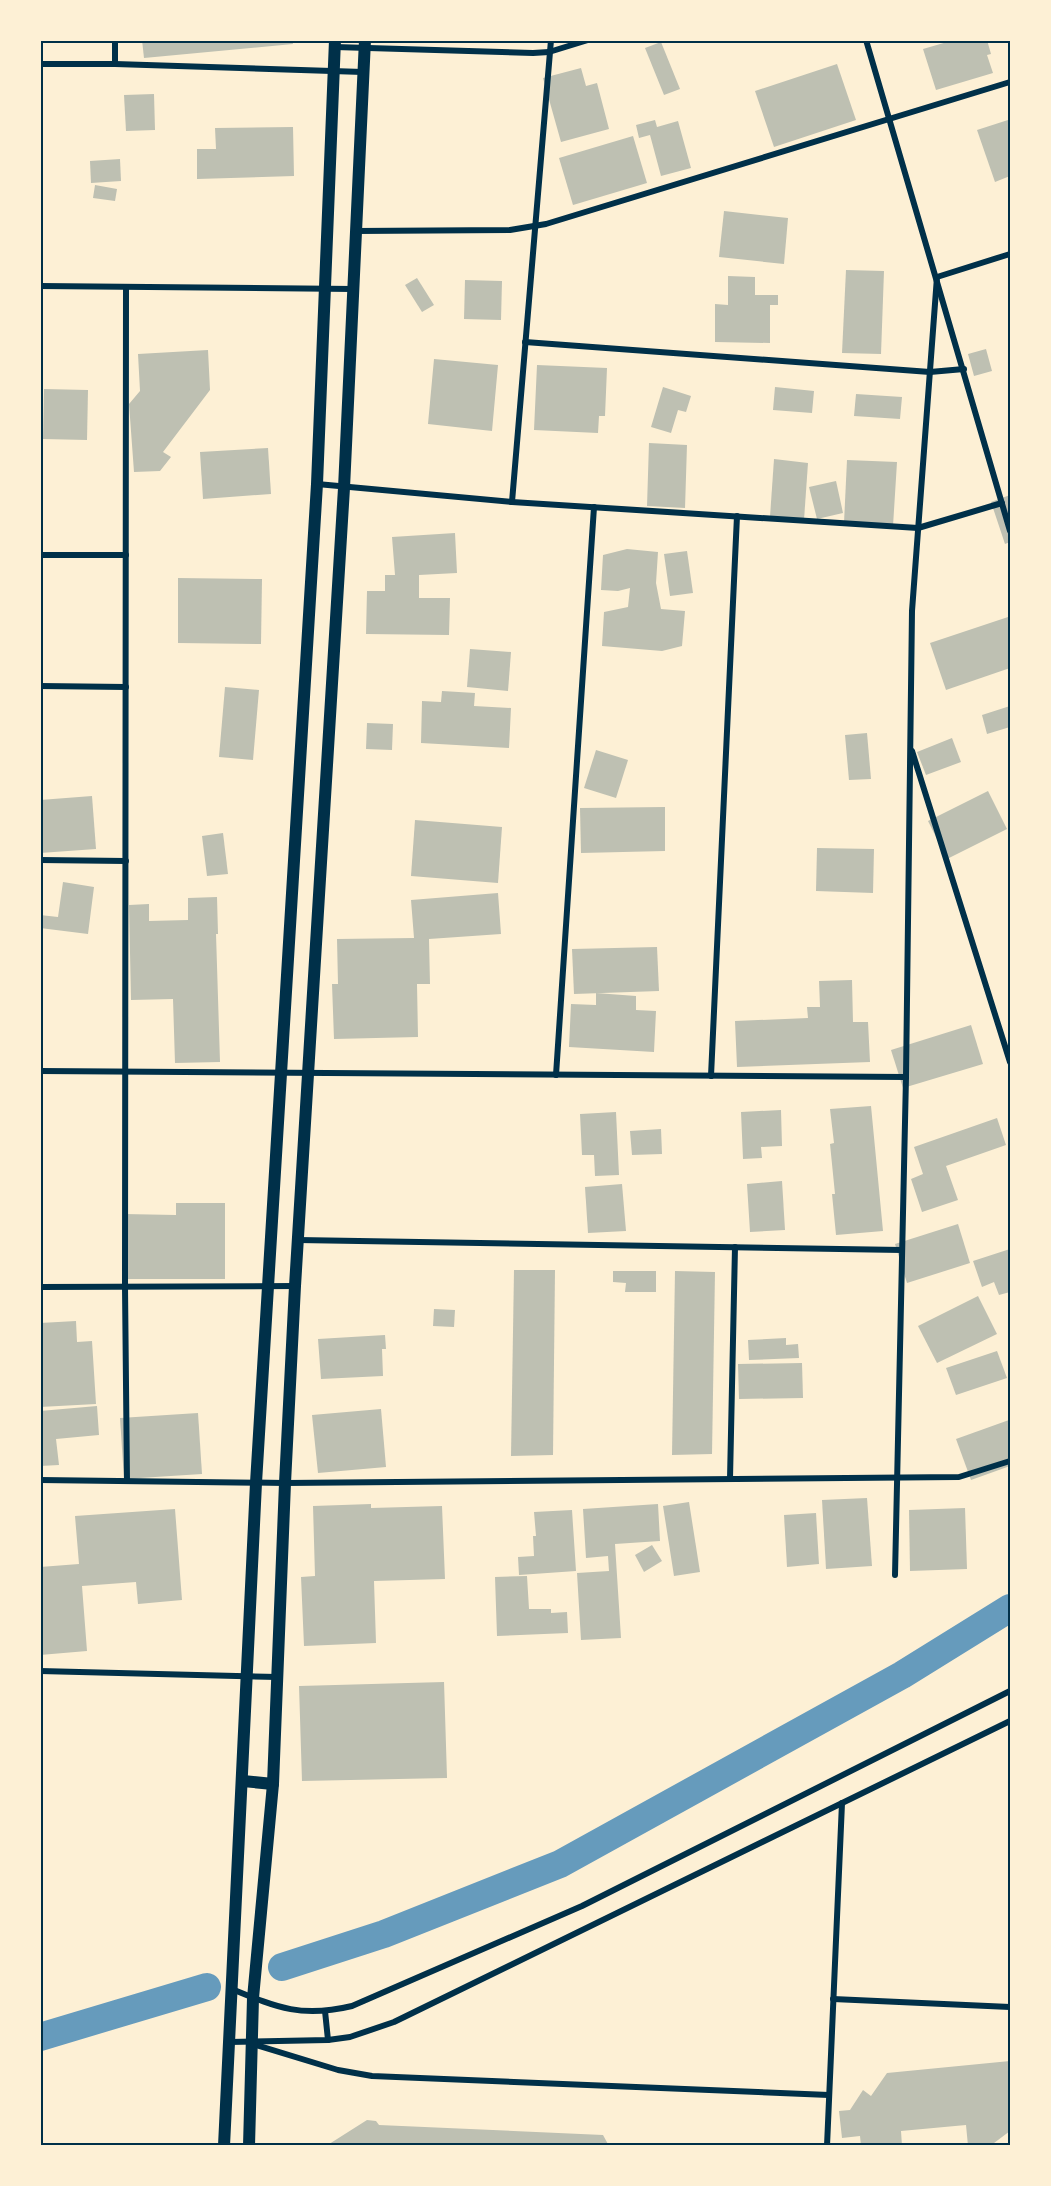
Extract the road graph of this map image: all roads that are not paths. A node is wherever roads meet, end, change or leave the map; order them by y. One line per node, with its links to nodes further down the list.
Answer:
1 (115, 40): 9 (street)
2 (551, 40): 7 (street)
3 (588, 40): 7 (street)
4 (866, 40): 13 (street)
5 (335, 44): 6 (street); 10 (main road)
6 (365, 44): 7 (street); 11 (main road)
7 (549, 52): 14 (street)
8 (40, 64): 9 (street)
9 (115, 64): 10 (street)
10 (333, 71): 11 (street); 20 (main road)
11 (363, 72): 15 (main road)
12 (1011, 82): 13 (street)
13 (891, 118): 14 (street); 17 (street)
14 (535, 225): 15 (street); 22 (street)
15 (356, 231): 21 (main road)
16 (1011, 254): 17 (street)
17 (937, 277): 23 (street); 24 (street)
18 (40, 286): 19 (street)
19 (126, 287): 20 (street); 34 (street)
20 (324, 288): 21 (street); 25 (main road)
21 (353, 289): 26 (main road)
22 (525, 342): 24 (street); 27 (street)
23 (964, 369): 24 (street); 28 (street)
24 (930, 372): 31 (street)
25 (316, 484): 26 (street); 43 (main road)
26 (344, 488): 27 (street); 44 (main road)
27 (512, 502): 29 (street)
28 (1002, 503): 31 (street); 32 (street)
29 (594, 507): 30 (street); 45 (street)
30 (737, 516): 31 (street); 46 (street)
31 (918, 528): 37 (street)
32 (1011, 531)
33 (40, 555): 34 (street)
34 (126, 555): 36 (street)
35 (40, 686): 36 (street)
36 (126, 687): 39 (street)
37 (910, 745): 40 (street); 47 (street)
38 (40, 860): 39 (street)
39 (126, 861): 42 (street)
40 (1011, 1062)
41 (40, 1071): 42 (street)
42 (126, 1072): 43 (street); 53 (street)
43 (281, 1073): 44 (street); 54 (main road)
44 (307, 1073): 45 (street); 48 (main road)
45 (556, 1075): 46 (street)
46 (711, 1076): 47 (street)
47 (906, 1077): 50 (street)
48 (298, 1240): 49 (street); 51 (main road)
49 (735, 1247): 50 (street); 57 (street)
50 (902, 1250): 56 (street)
51 (295, 1286): 54 (street); 61 (main road)
52 (40, 1287): 53 (street)
53 (125, 1287): 54 (street); 59 (street)
54 (268, 1287): 60 (main road)
55 (1011, 1461): 56 (street)
56 (896, 1478): 57 (street); 62 (street)
57 (730, 1479): 61 (street)
58 (40, 1480): 59 (street)
59 (127, 1481): 60 (street)
60 (256, 1483): 61 (street); 64 (main road)
61 (285, 1483): 65 (main road)
62 (895, 1575)
63 (40, 1671): 64 (street)
64 (248, 1676): 65 (street); 68 (main road)
65 (277, 1677): 69 (main road)
66 (1011, 1691): 75 (street)
67 (1011, 1721): 70 (street)
68 (243, 1781): 69 (main road); 71 (main road)
69 (273, 1784): 72 (main road)
70 (842, 1803): 73 (street); 76 (street)
71 (232, 1989): 72 (street); 77 (main road)
72 (253, 1998): 75 (street); 78 (main road)
73 (833, 1998): 74 (street); 79 (street)
74 (1011, 2007)
75 (325, 2011): 76 (street)
76 (328, 2040): 78 (street)
77 (229, 2042): 78 (street); 80 (main road)
78 (253, 2043): 79 (street); 81 (main road)
79 (829, 2095): 82 (street)
80 (224, 2145)
81 (249, 2145)
82 (827, 2145)

